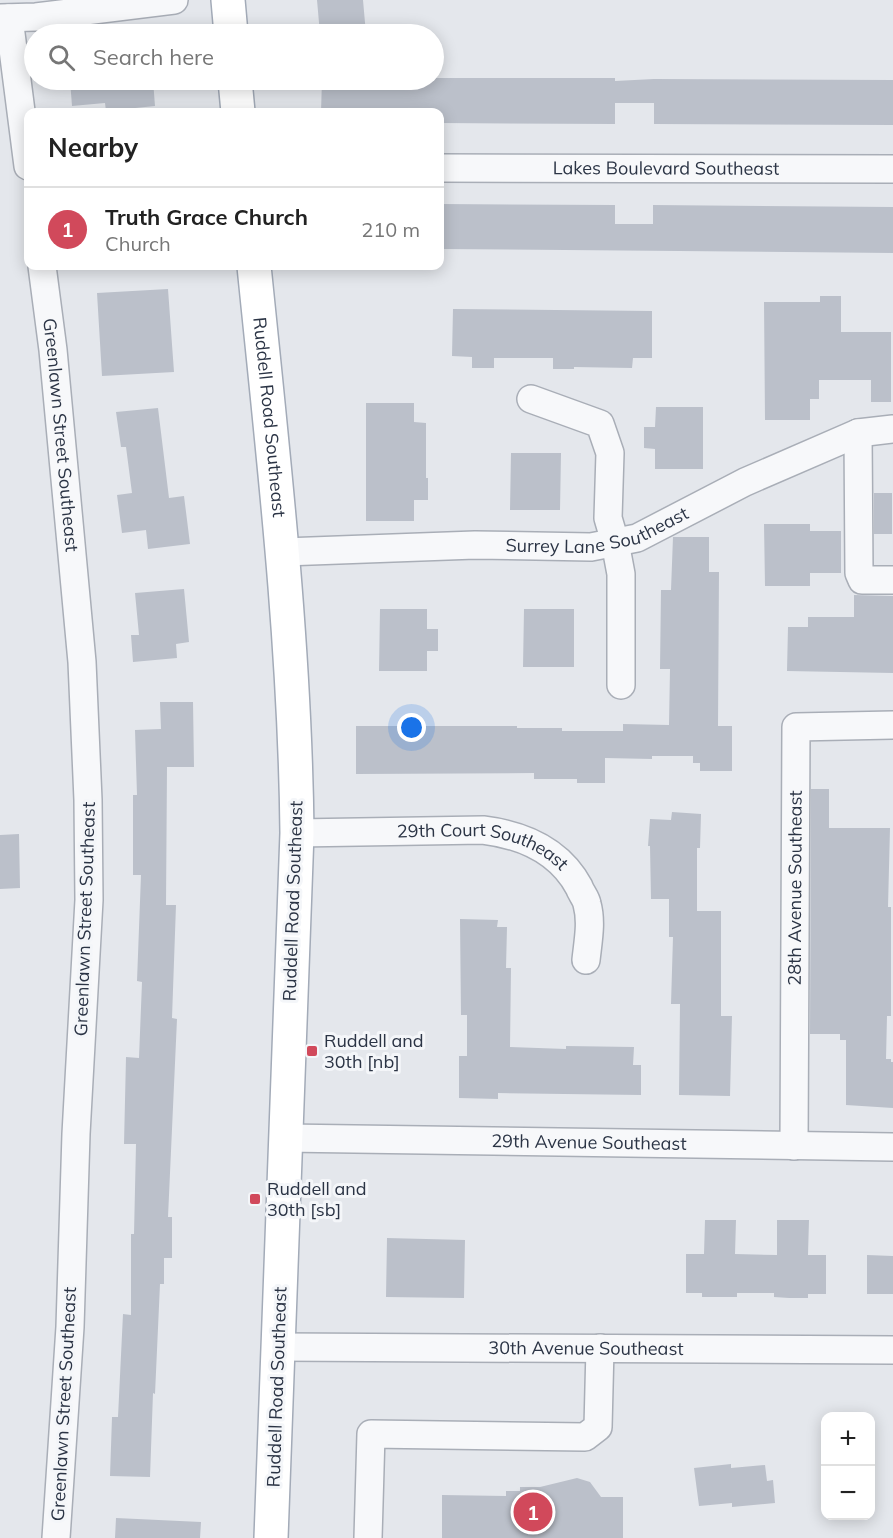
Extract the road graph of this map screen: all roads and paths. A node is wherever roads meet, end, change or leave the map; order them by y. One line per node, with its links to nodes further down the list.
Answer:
1 (174, 0): 3 (street)
2 (228, 0): 4 (main road)
3 (4, 18): 7 (street)
4 (230, 24)
5 (237, 90): 6 (main road)
6 (238, 108)
7 (24, 141)
8 (444, 168): 9 (street, Lakes Boulevard Southeast)
9 (893, 169)
10 (43, 270): 28 (street, Greenlawn Street Southeast)
11 (254, 270): 16 (main road, Ruddell Road Southeast)
12 (531, 399): 15 (street)
13 (893, 429): 14 (street, Surrey Lane Southeast)
14 (858, 432): 15 (street, Surrey Lane Southeast); 17 (street)
15 (615, 542): 16 (street, Surrey Lane Southeast); 18 (street)
16 (284, 552): 20 (main road, Ruddell Road Southeast)
17 (893, 580)
18 (621, 685)
19 (893, 725): 23 (street, 28th Avenue Southeast)
20 (297, 833): 21 (street, 29th Court Southeast); 22 (main road, Ruddell Road Southeast)
21 (586, 960)
22 (285, 1138): 23 (street, 29th Avenue Southeast); 25 (main road, Ruddell Road Southeast)
23 (794, 1146): 24 (street, 29th Avenue Southeast)
24 (893, 1148)
25 (278, 1347): 26 (street, 30th Avenue Southeast); 29 (main road, Ruddell Road Southeast)
26 (600, 1348): 27 (street, 30th Avenue Southeast); 30 (street)
27 (893, 1350)
28 (57, 1538)
29 (271, 1538)
30 (368, 1538)

